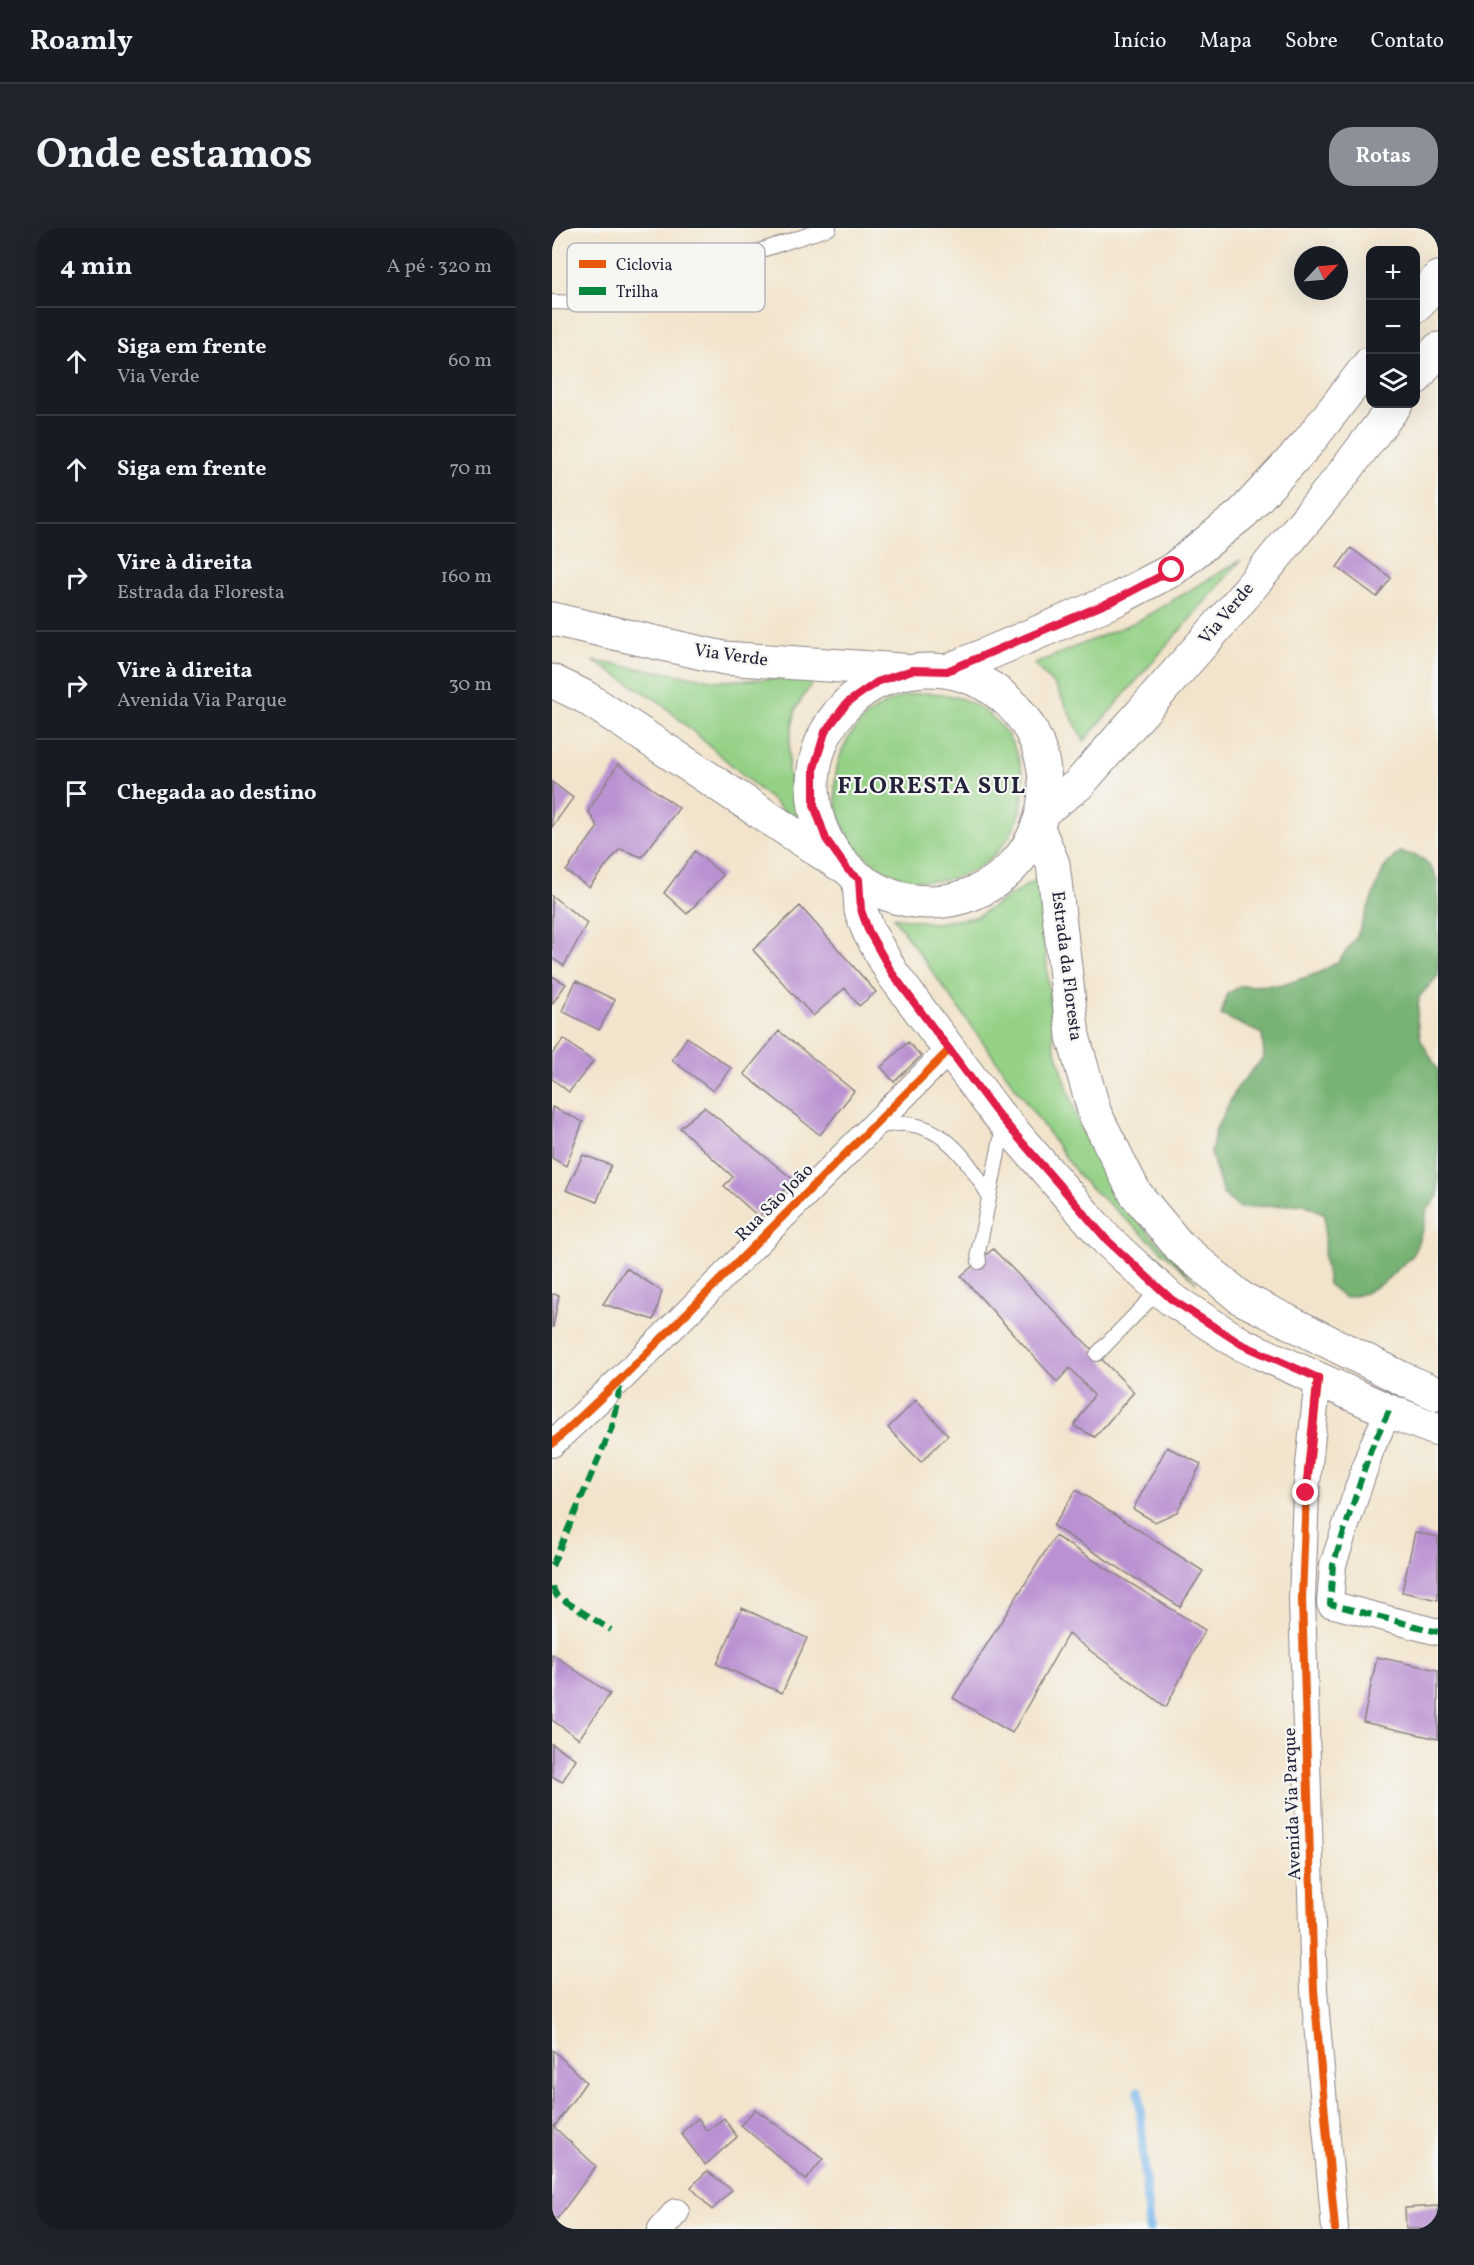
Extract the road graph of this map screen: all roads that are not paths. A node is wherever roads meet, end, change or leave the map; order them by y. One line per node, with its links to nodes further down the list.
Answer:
1 (828, 228): 2 (lane)
2 (765, 249)
3 (1438, 278): 4 (main road)
4 (1420, 301)
5 (552, 302): 6 (lane)
6 (567, 302)
7 (1438, 349): 9 (main road)
8 (1366, 369): 13 (main road)
9 (1420, 373)
10 (1393, 408): 15 (main road, Via Verde)
11 (552, 620): 12 (main road, Via Verde)
12 (912, 670): 13 (main road, Via Verde); 16 (main road)
13 (947, 671): 15 (main road)
14 (552, 681): 16 (main road)
15 (1041, 820): 16 (main road); 25 (main road, Estrada da Floresta)
16 (853, 874): 17 (main road)
17 (949, 1050): 18 (main road); 19 (street, Rua São João)
18 (1004, 1121): 20 (lane); 22 (main road)
19 (872, 1127): 20 (lane); 28 (street, Rua São João)
20 (988, 1194): 21 (lane)
21 (979, 1262)
22 (1160, 1289): 23 (lane); 24 (main road)
23 (1097, 1354)
24 (1318, 1378): 26 (main road); 29 (street, Avenida Via Parque)
25 (1438, 1394)
26 (1389, 1411): 27 (main road); 30 (street)
27 (1438, 1430)
28 (552, 1444)
29 (1302, 1599): 30 (street); 32 (street, Avenida Via Parque)
30 (1330, 1604): 31 (street)
31 (1438, 1632)
32 (1335, 2229)

